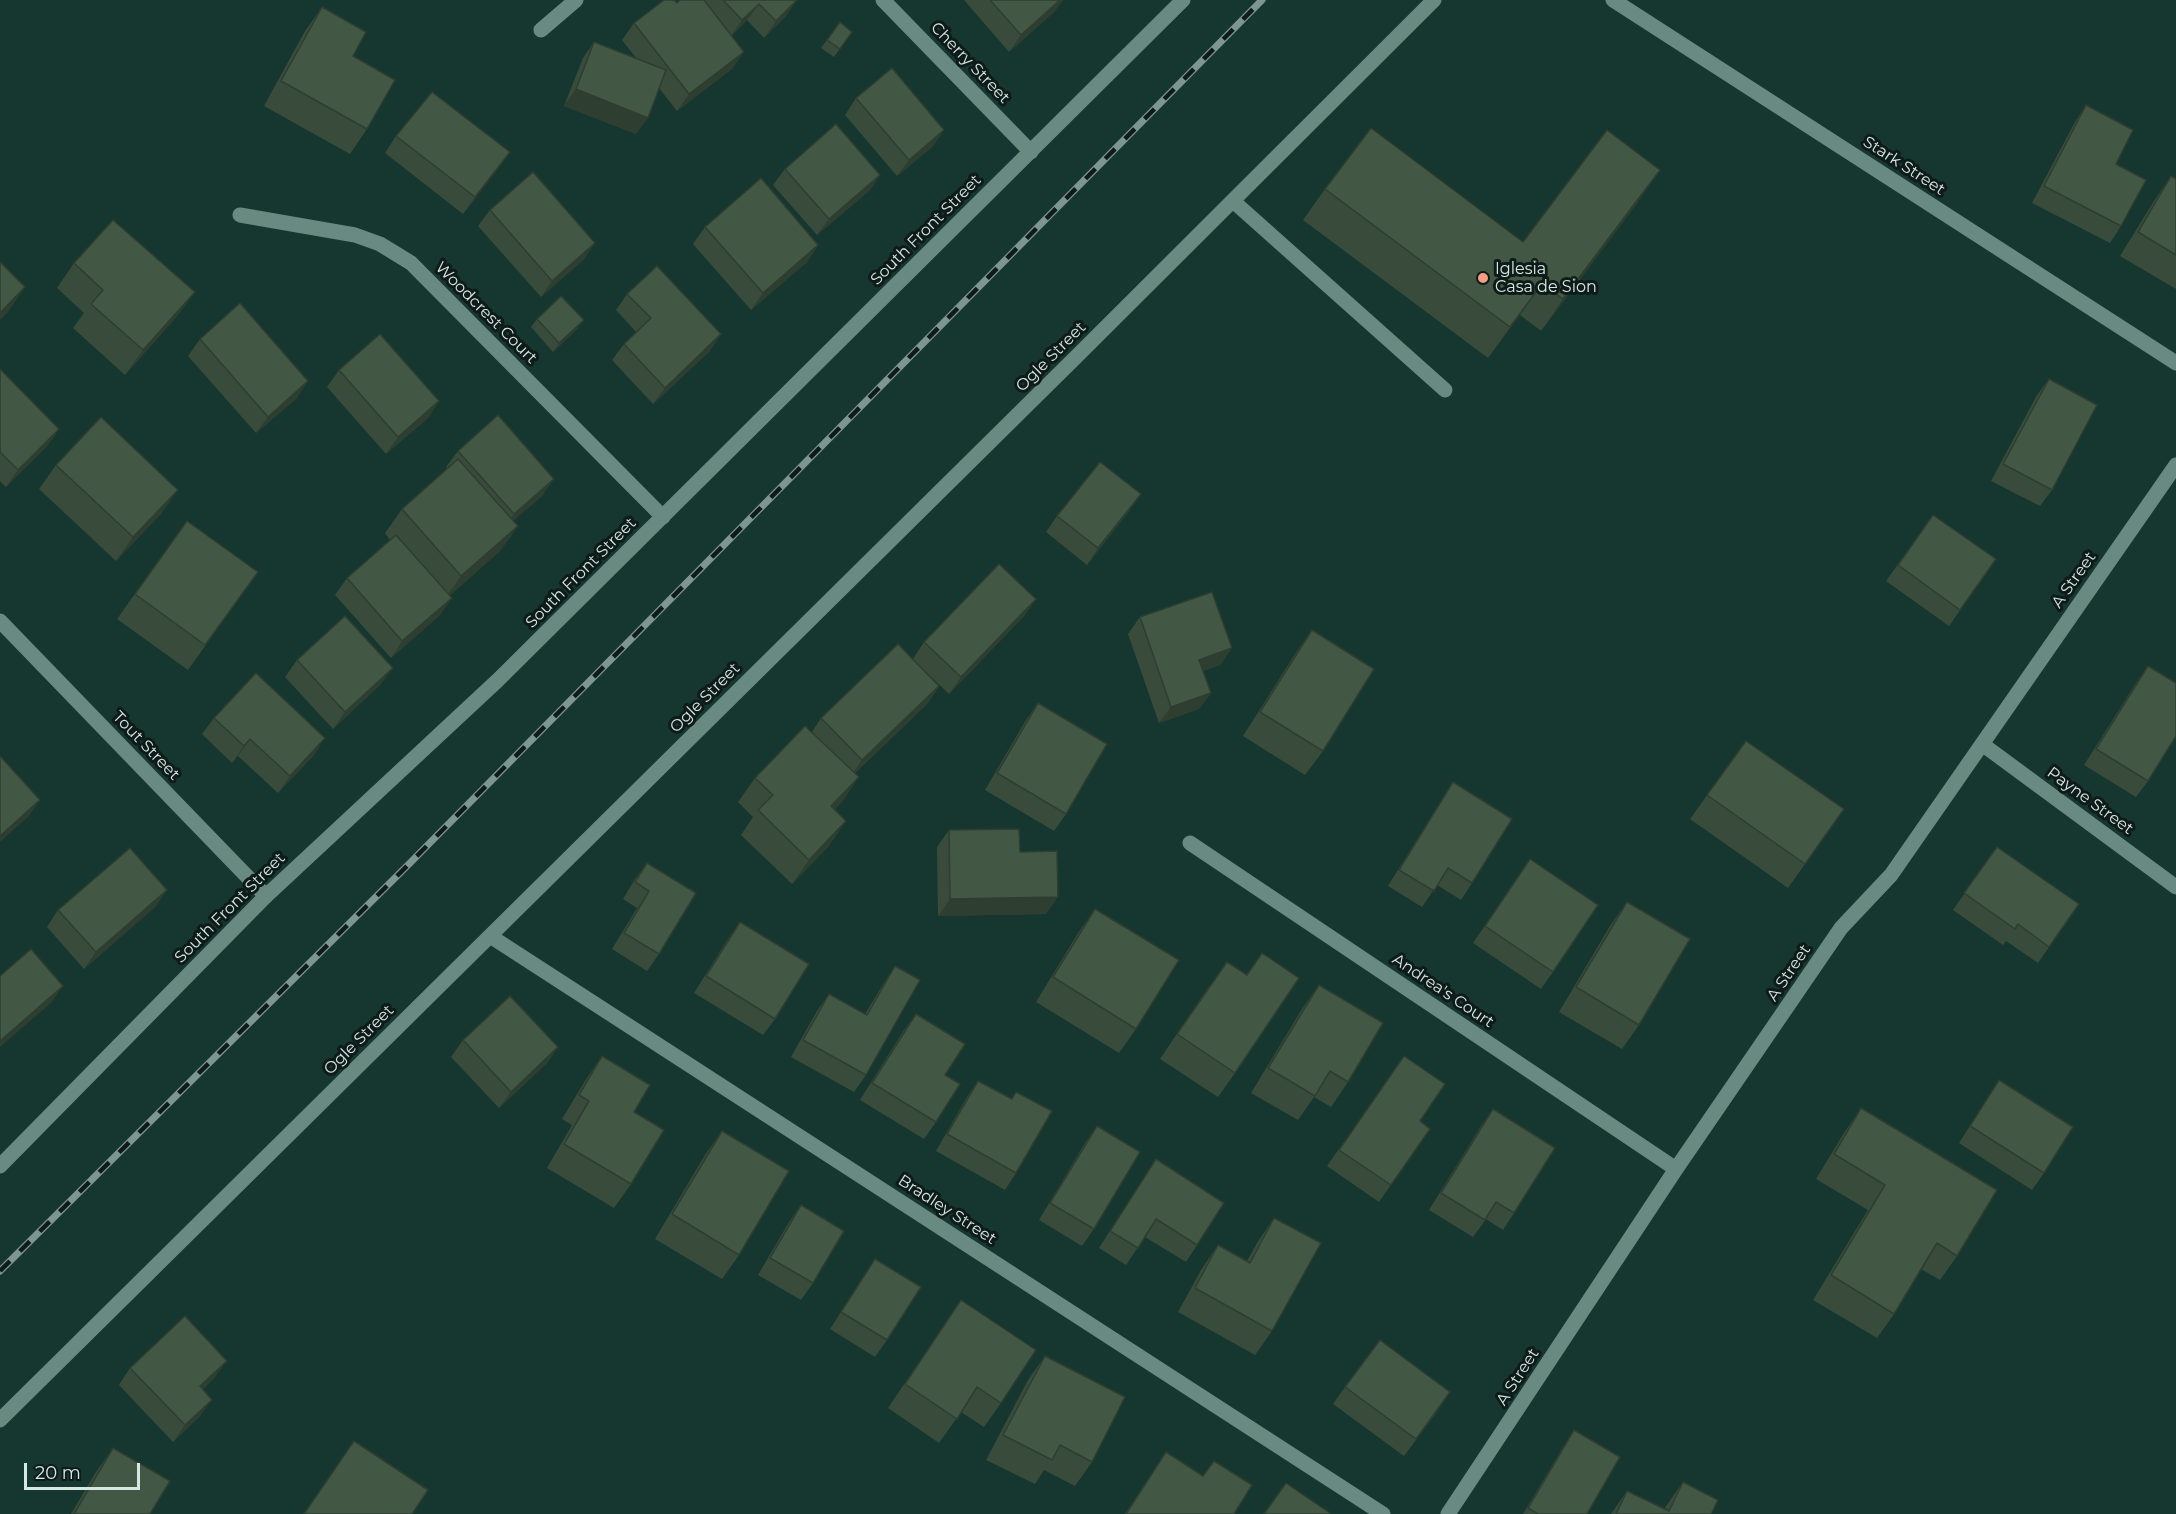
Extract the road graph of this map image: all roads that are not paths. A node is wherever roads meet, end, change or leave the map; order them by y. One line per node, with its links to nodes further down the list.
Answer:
1 (576, 0): 6 (street)
2 (883, 0): 7 (street, Cherry Street)
3 (1183, 0): 7 (street, South Front Street)
4 (1434, 0): 8 (street, Ogle Street)
5 (1613, 0): 10 (street, Stark Street)
6 (541, 30)
7 (1031, 152): 13 (street, South Front Street)
8 (1233, 201): 11 (street); 19 (street, Ogle Street)
9 (240, 215): 13 (street, Woodcrest Court)
10 (2176, 363)
11 (1445, 390)
12 (2176, 465): 15 (street, A Street)
13 (663, 517): 18 (street, South Front Street)
14 (0, 621): 18 (street, Tout Street)
15 (1982, 744): 17 (street, Payne Street); 21 (street, A Street)
16 (1190, 843): 21 (street, Andrea's Court)
17 (2176, 887)
18 (266, 896): 20 (street, South Front Street)
19 (490, 936): 22 (street, Ogle Street); 23 (street, Bradley Street)
20 (0, 1166)
21 (1676, 1169): 24 (street, A Street)
22 (0, 1420)
23 (1383, 1514)
24 (1448, 1514)

